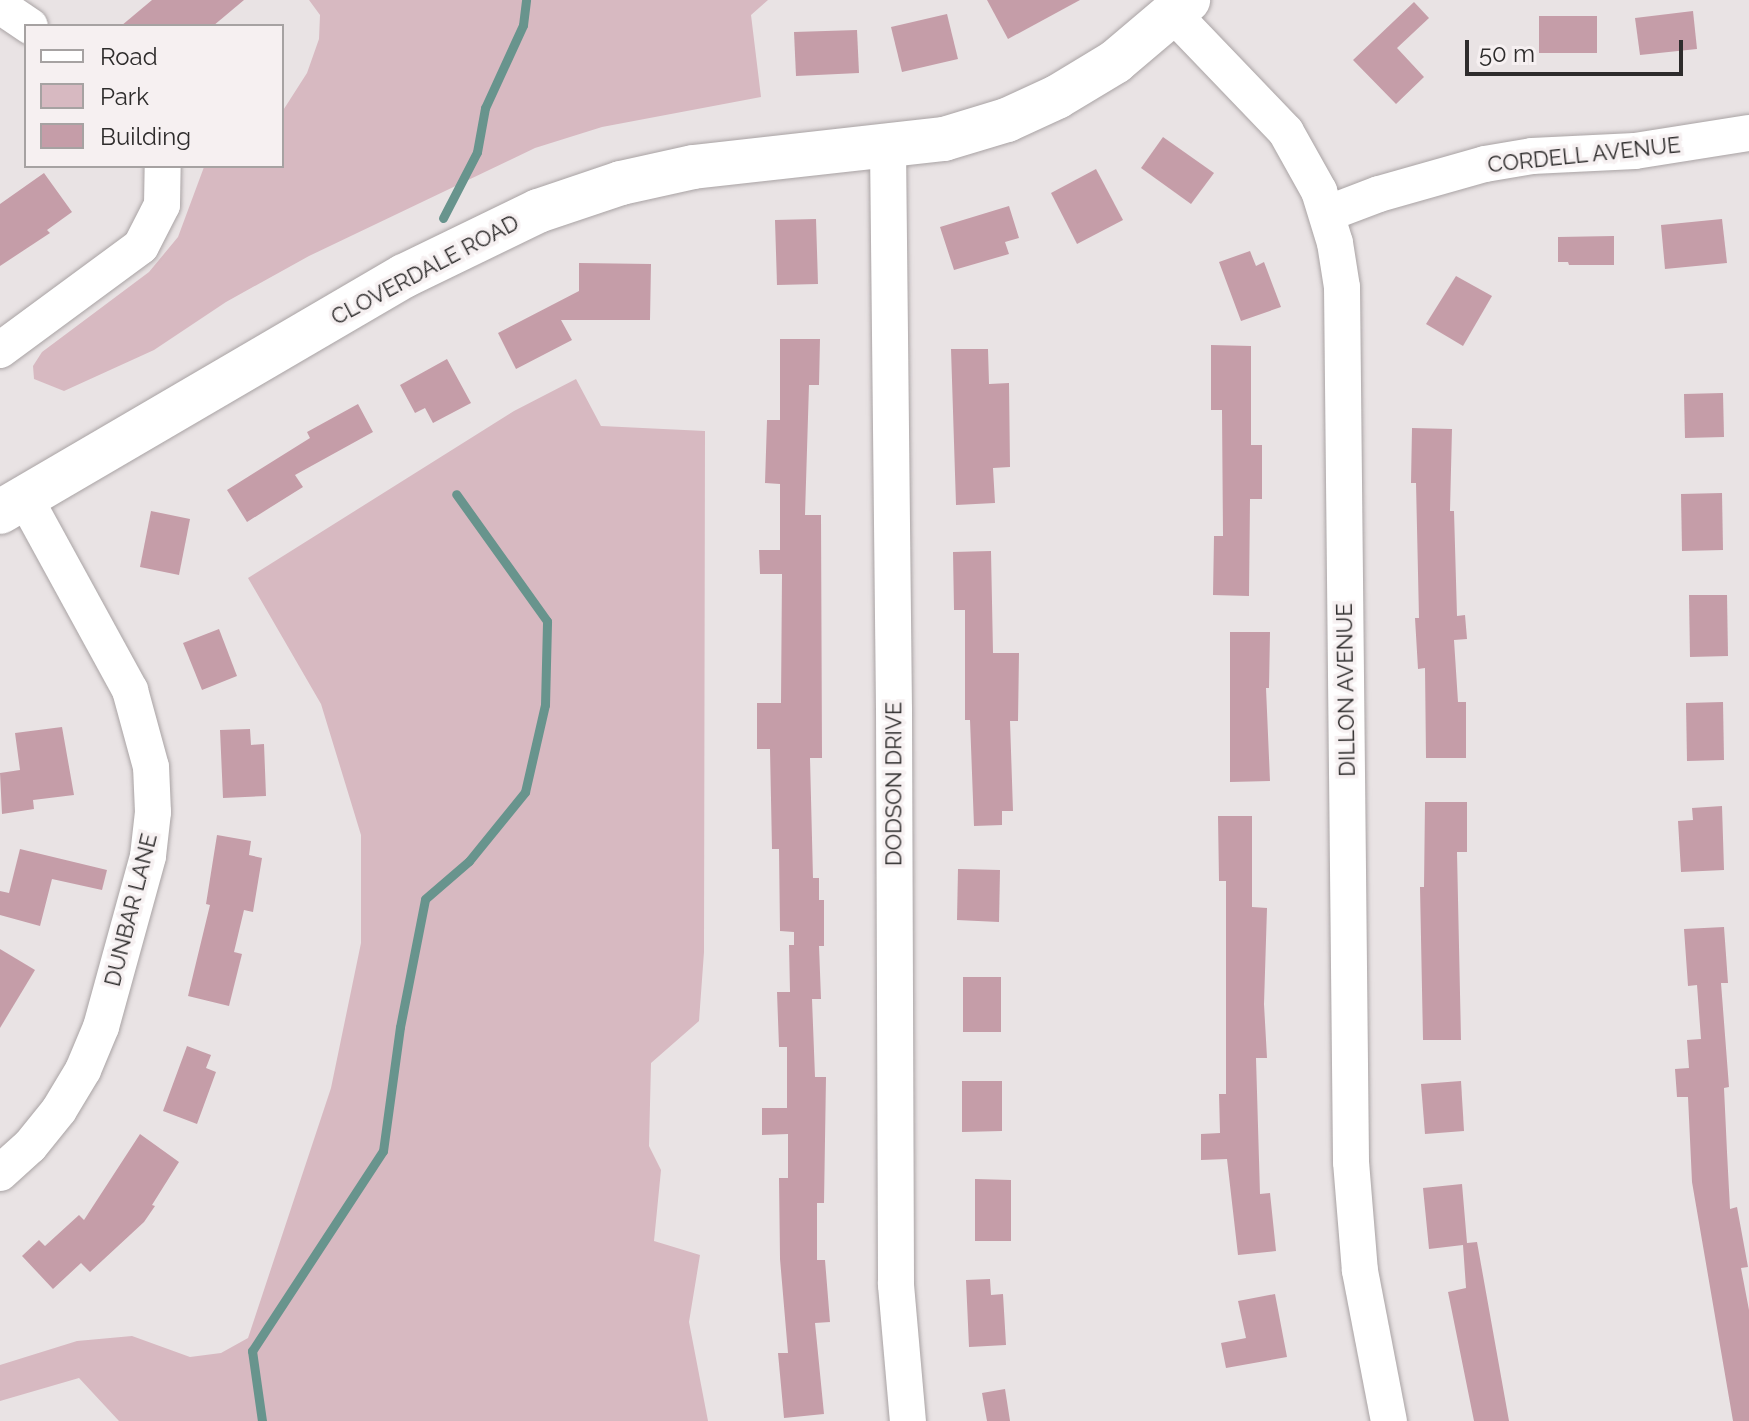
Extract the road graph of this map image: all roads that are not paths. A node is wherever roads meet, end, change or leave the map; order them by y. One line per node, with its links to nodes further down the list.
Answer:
1 (0, 6): 3 (street)
2 (1180, 7): 5 (street, CLOVERDALE ROAD); 7 (street, DILLON AVENUE)
3 (27, 24)
4 (1749, 133): 7 (street, CORDELL AVENUE)
5 (888, 147): 9 (street, CLOVERDALE ROAD); 11 (street, DODSON DRIVE)
6 (163, 168): 8 (street)
7 (1329, 213): 12 (street, DILLON AVENUE)
8 (0, 350)
9 (12, 505): 10 (street, DUNBAR LANE)
10 (0, 1173)
11 (908, 1421)
12 (1389, 1421)

